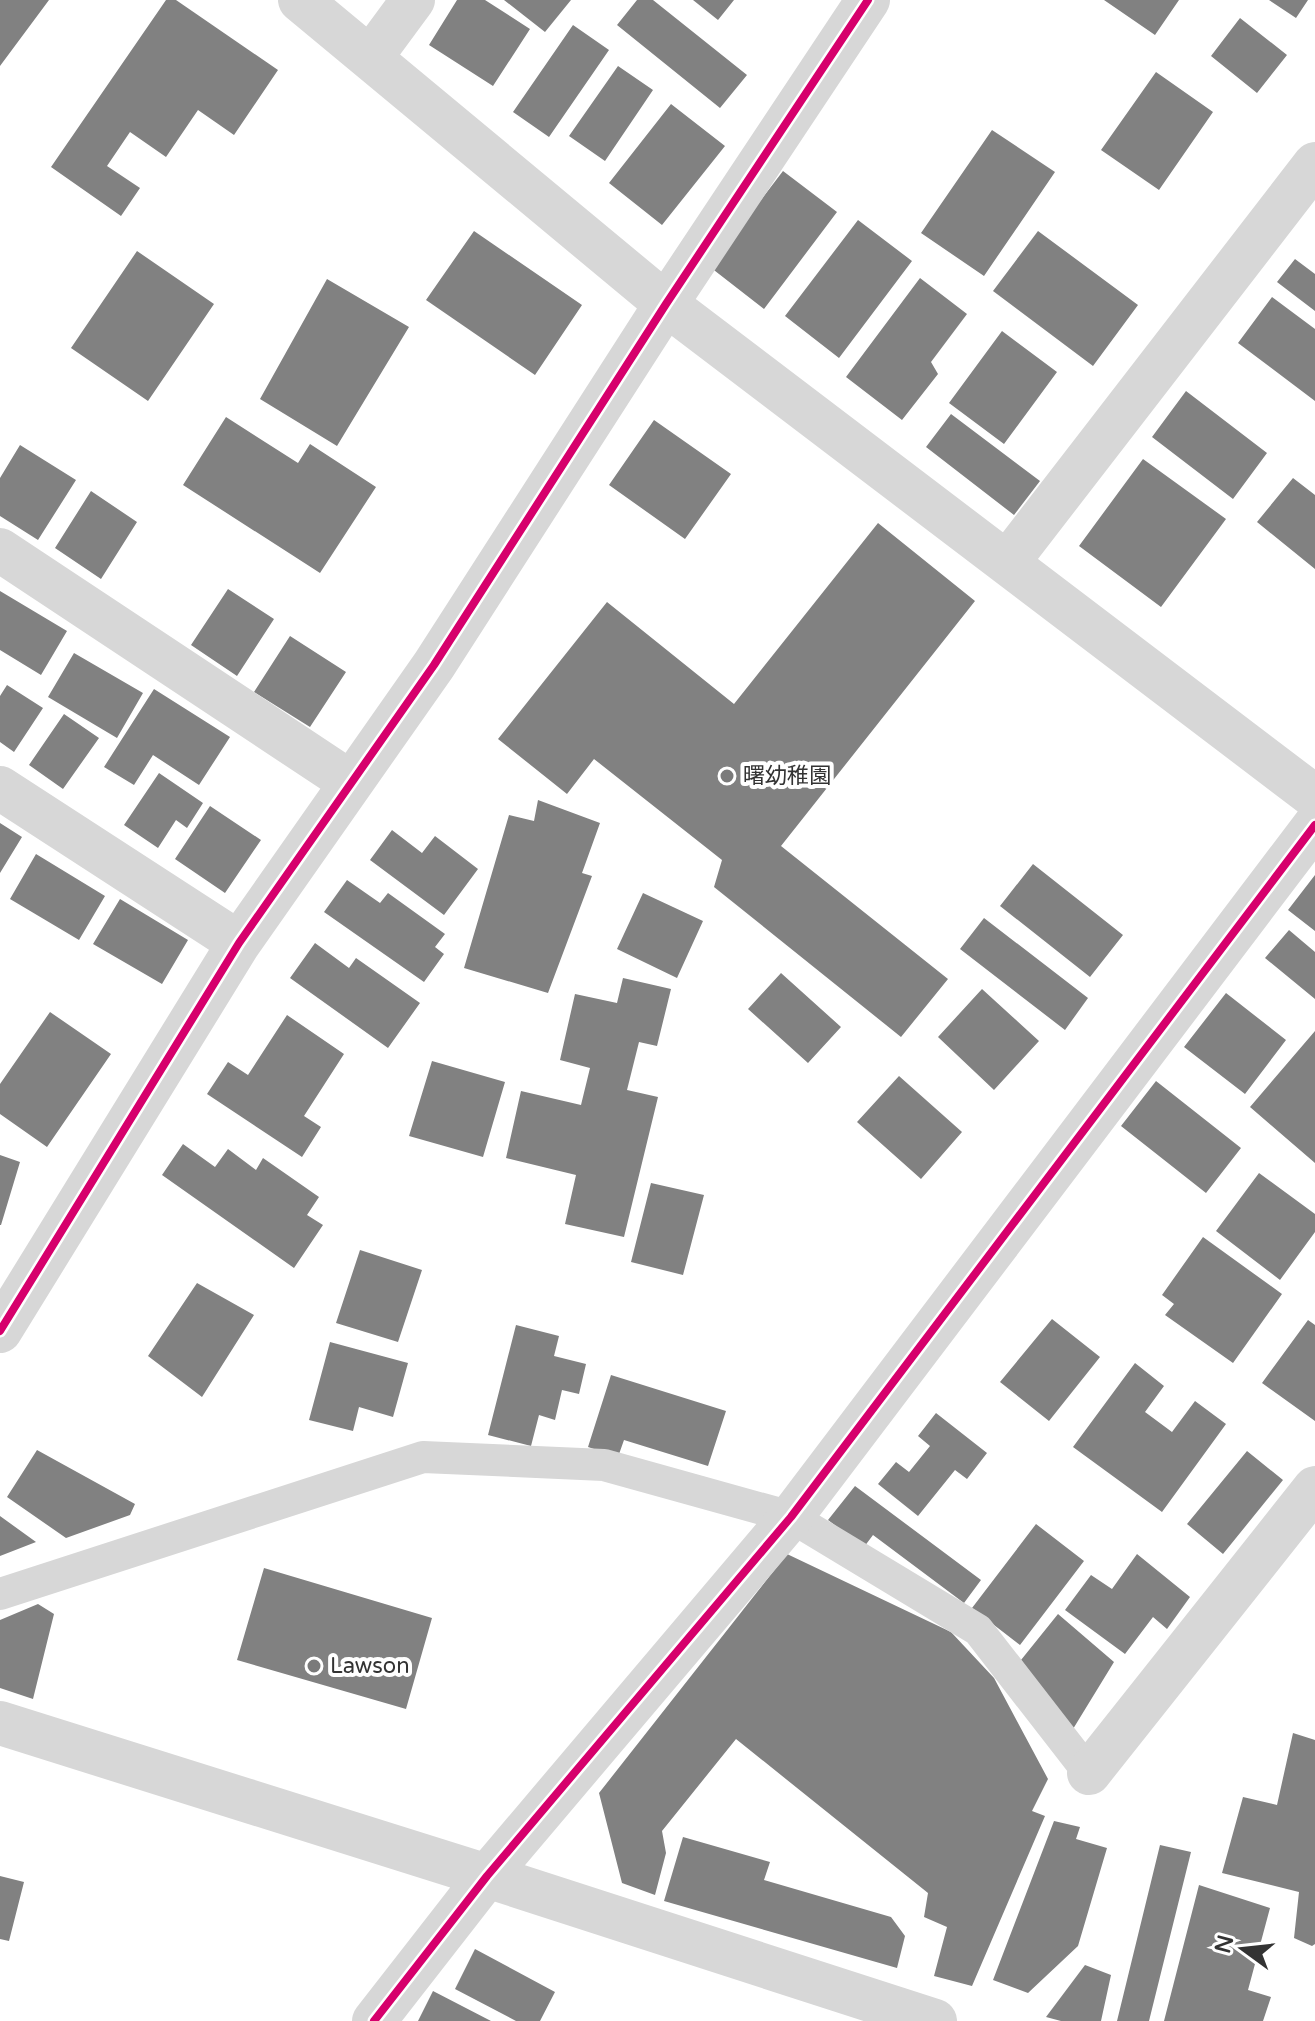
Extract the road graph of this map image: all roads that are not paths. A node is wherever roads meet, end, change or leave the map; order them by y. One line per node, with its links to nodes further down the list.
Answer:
1 (300, 0): 4 (street)
2 (413, 0): 4 (street)
3 (868, 0): 6 (street)
4 (371, 57): 6 (street)
5 (1315, 164): 8 (street)
6 (666, 304): 8 (street); 9 (street)
7 (0, 550): 9 (street)
8 (1007, 563): 11 (street)
9 (350, 782): 13 (street)
10 (0, 788): 13 (street)
11 (1315, 797)
12 (1315, 825): 16 (street)
13 (239, 943): 14 (street)
14 (0, 1331)
15 (1315, 1488): 19 (street)
16 (791, 1517): 17 (lane); 19 (lane); 20 (street)
17 (0, 1594)
18 (0, 1723): 20 (street)
19 (1089, 1773)
20 (487, 1876): 21 (street); 22 (street)
21 (374, 2021)
22 (935, 2021)

